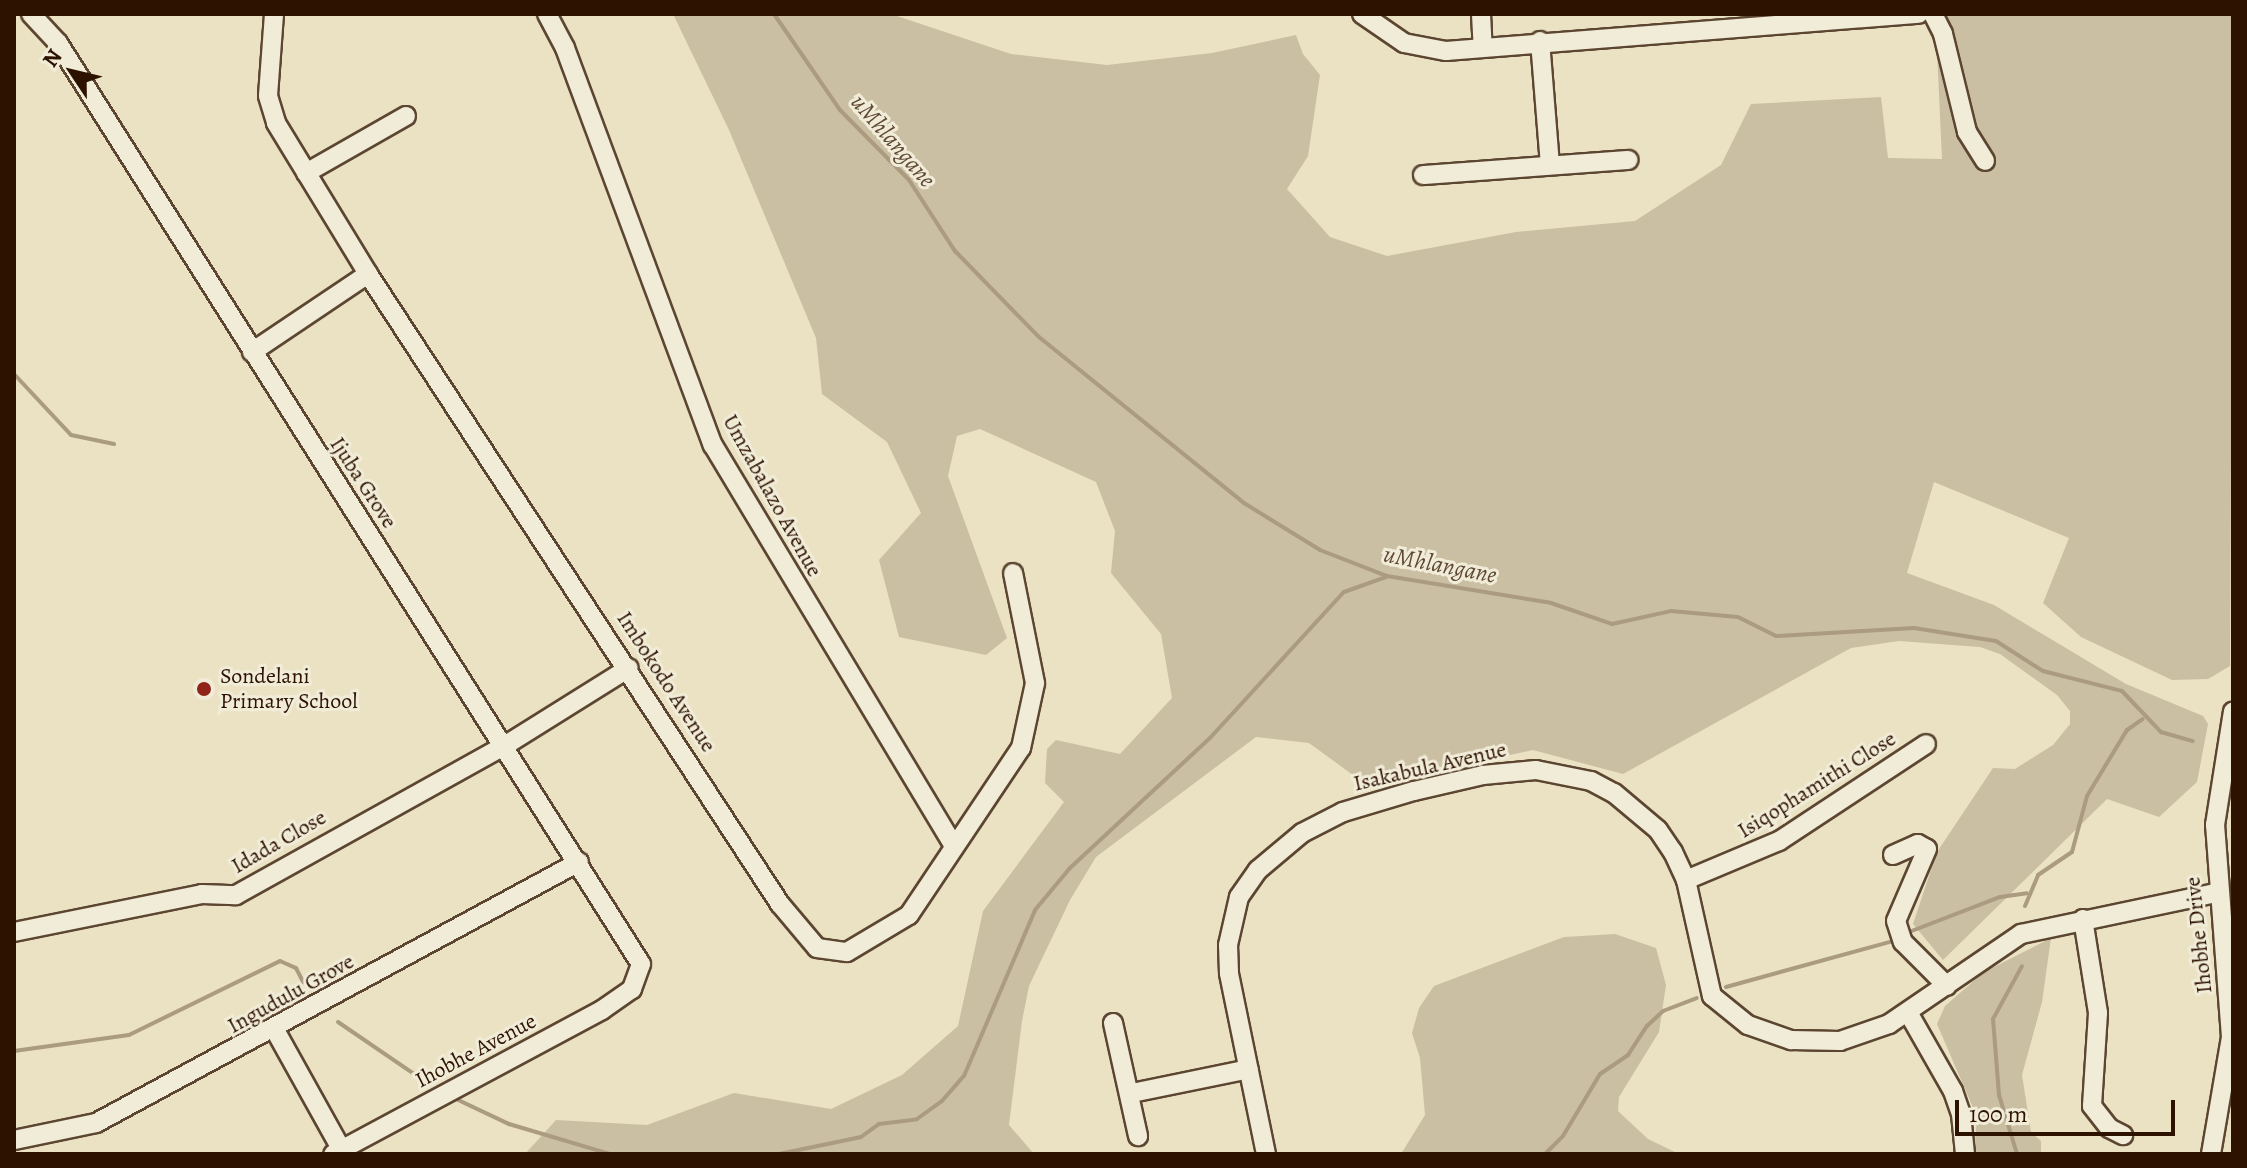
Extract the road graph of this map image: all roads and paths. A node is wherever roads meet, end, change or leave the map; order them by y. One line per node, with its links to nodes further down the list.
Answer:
1 (31, 14): 17 (street, Ijuba Grove)
2 (274, 14): 14 (street, Imbokodo Avenue)
3 (547, 14): 23 (street, Umzabalazo Avenue)
4 (1362, 14): 9 (street)
5 (1481, 14): 9 (street)
6 (1919, 14): 8 (street)
7 (1933, 14): 12 (street)
8 (1540, 41): 9 (street); 13 (street)
9 (1483, 47)
10 (406, 116): 14 (street)
11 (1628, 160): 13 (street)
12 (1985, 161)
13 (1550, 164): 15 (street)
14 (306, 173): 16 (street, Imbokodo Avenue)
15 (1423, 175)
16 (368, 274): 17 (street); 19 (street, Imbokodo Avenue)
17 (252, 352): 22 (street, Ijuba Grove)
18 (1013, 573): 23 (street, Imbokodo Avenue)
19 (629, 668): 22 (street, Idada Close); 23 (street, Imbokodo Avenue)
20 (2233, 711): 27 (street, Ihobhe Drive)
21 (1926, 744): 26 (street, Isiqophamithi Close)
22 (504, 746): 25 (street, Ijuba Grove); 29 (street, Idada Close)
23 (953, 844)
24 (1893, 855): 32 (street)
25 (579, 862): 31 (street, Ijuba Grove); 35 (street, Ingudulu Grove)
26 (1686, 880): 33 (street, Isakabula Avenue); 36 (street, Isakabula Avenue)
27 (2216, 893): 28 (street, Isakabula Avenue); 30 (street, Ihobhe Drive)
28 (2083, 919): 32 (street, Isakabula Avenue); 38 (street)
29 (14, 932)
30 (2231, 974): 44 (street, Ihobhe Drive)
31 (637, 983): 41 (street, Ihobhe Avenue)
32 (1947, 986): 33 (street, Isakabula Avenue)
33 (1909, 1014): 43 (street)
34 (1113, 1023): 37 (street)
35 (275, 1030): 40 (street, Ingudulu Grove); 41 (street)
36 (1249, 1069): 37 (street); 42 (street, Isakabula Avenue)
37 (1132, 1093): 39 (street)
38 (2123, 1135)
39 (1138, 1136)
40 (14, 1140)
41 (340, 1153)
42 (1266, 1154)
43 (1965, 1154)
44 (2211, 1154)

